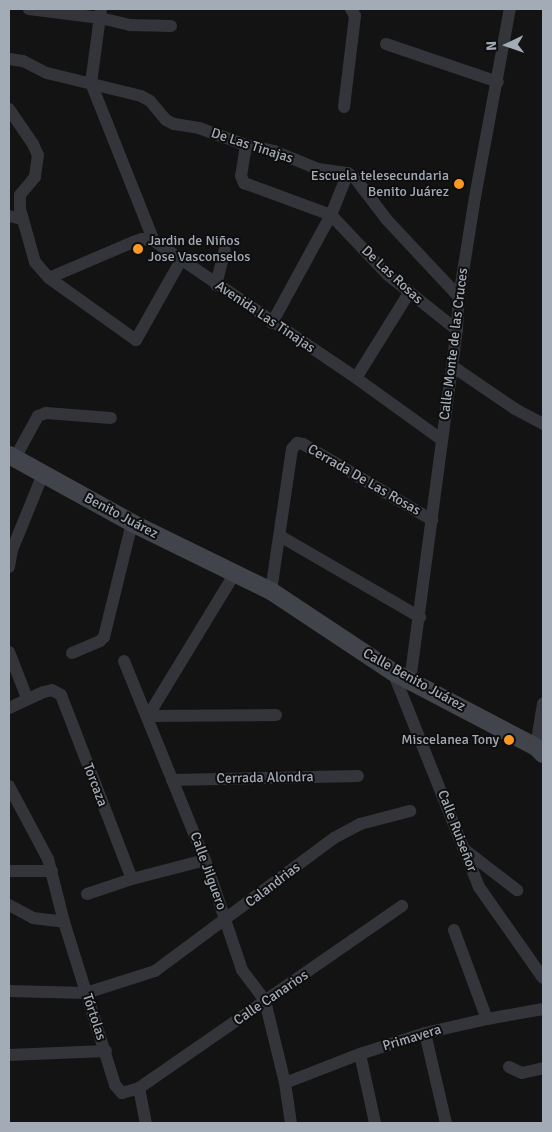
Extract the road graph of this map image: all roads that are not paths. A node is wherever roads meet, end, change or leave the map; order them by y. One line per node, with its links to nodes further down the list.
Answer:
1 (29, 9): 4 (street)
2 (351, 9): 10 (street)
3 (510, 9): 8 (street, Calle Monte de las Cruces)
4 (101, 13): 5 (street); 9 (street)
5 (171, 26)
6 (386, 44): 8 (street)
7 (9, 59): 9 (street, De Las Tinajas)
8 (498, 82): 23 (street, Calle Monte de las Cruces)
9 (91, 83): 12 (street, De Las Tinajas); 17 (street)
10 (344, 107)
11 (9, 110): 16 (street)
12 (246, 145): 13 (street, De Las Tinajas); 14 (street)
13 (348, 173): 14 (street); 23 (street)
14 (332, 215): 22 (street, De Las Rosas); 24 (street)
15 (9, 216): 16 (street)
16 (22, 219): 20 (street)
17 (154, 241): 19 (street, Avenida Las Tinajas); 20 (street)
18 (225, 250): 21 (street)
19 (181, 260): 20 (street); 21 (street, Avenida Las Tinajas)
20 (50, 278)
21 (216, 285): 24 (street, Avenida Las Tinajas)
22 (409, 293): 25 (street, De Las Rosas); 27 (street)
23 (459, 297): 25 (street, Calle Monte de las Cruces)
24 (272, 323): 27 (street, Avenida Las Tinajas)
25 (457, 330): 26 (street, Calle Monte de las Cruces)
26 (452, 366): 29 (street); 30 (street, Calle Monte de las Cruces)
27 (356, 378): 30 (street, Avenida Las Tinajas)
28 (111, 418): 31 (street)
29 (543, 424)
30 (441, 439): 33 (street, Calle Monte de las Cruces)
31 (12, 456): 32 (street, Benito Juárez)
32 (43, 474): 34 (street, Benito Juárez); 36 (street)
33 (432, 520): 35 (street, Cerrada De Las Rosas); 39 (street, Calle Monte de las Cruces)
34 (132, 523): 37 (street, Benito Juárez); 40 (street)
35 (280, 536): 38 (street, Cerrada De Las Rosas); 39 (street)
36 (9, 567)
37 (235, 573): 38 (street, Calle Benito Juárez); 49 (street)
38 (271, 591): 43 (street, Calle Benito Juárez)
39 (420, 617): 44 (street, Calle Monte de las Cruces)
40 (72, 653)
41 (9, 658): 45 (street)
42 (124, 661): 49 (street, Calle Jilguero)
43 (393, 672): 44 (street, Calle Benito Juárez); 55 (street, Calle Ruiseñor)
44 (410, 681): 50 (street, Calle Benito Juárez)
45 (27, 698): 47 (street); 59 (street, Torcaza)
46 (543, 704): 50 (street)
47 (9, 708)
48 (276, 714): 49 (street)
49 (148, 716): 52 (street, Calle Jilguero)
50 (540, 750)
51 (358, 776): 52 (street, Cerrada Alondra)
52 (172, 780): 56 (street, Calle Jilguero)
53 (9, 786): 57 (street, Tórtolas)
54 (410, 811): 64 (street, Calandrias)
55 (465, 850): 60 (street); 67 (street, Calle Ruiseñor)
56 (205, 860): 59 (street); 64 (street, Calle Jilguero)
57 (52, 870): 58 (street); 65 (street, Tórtolas)
58 (9, 871)
59 (132, 879): 61 (street)
60 (517, 890)
61 (87, 894)
62 (9, 905): 65 (street)
63 (402, 906): 70 (street, Calle Canarios)
64 (226, 920): 69 (street, Calandrias); 70 (street, Calle Jilguero)
65 (64, 922): 69 (street, Tórtolas)
66 (454, 930): 72 (street)
67 (543, 978)
68 (9, 991): 69 (street, Calandrias)
69 (86, 993): 74 (street, Tórtolas)
70 (265, 1001): 79 (street, Calle Jilguero); 80 (street, Calle Canarios)
71 (543, 1009): 72 (street, Primavera)
72 (487, 1019): 73 (street, Primavera)
73 (425, 1033): 75 (street, Primavera); 84 (street)
74 (106, 1051): 76 (street); 80 (street, Tórtolas)
75 (360, 1054): 79 (street, Primavera); 83 (street)
76 (9, 1055)
77 (509, 1067): 78 (street)
78 (543, 1068)
79 (285, 1082): 82 (street, Calle Jilguero)
80 (139, 1088): 81 (street)
81 (146, 1123)
82 (291, 1123)
83 (375, 1123)
84 (446, 1123)

